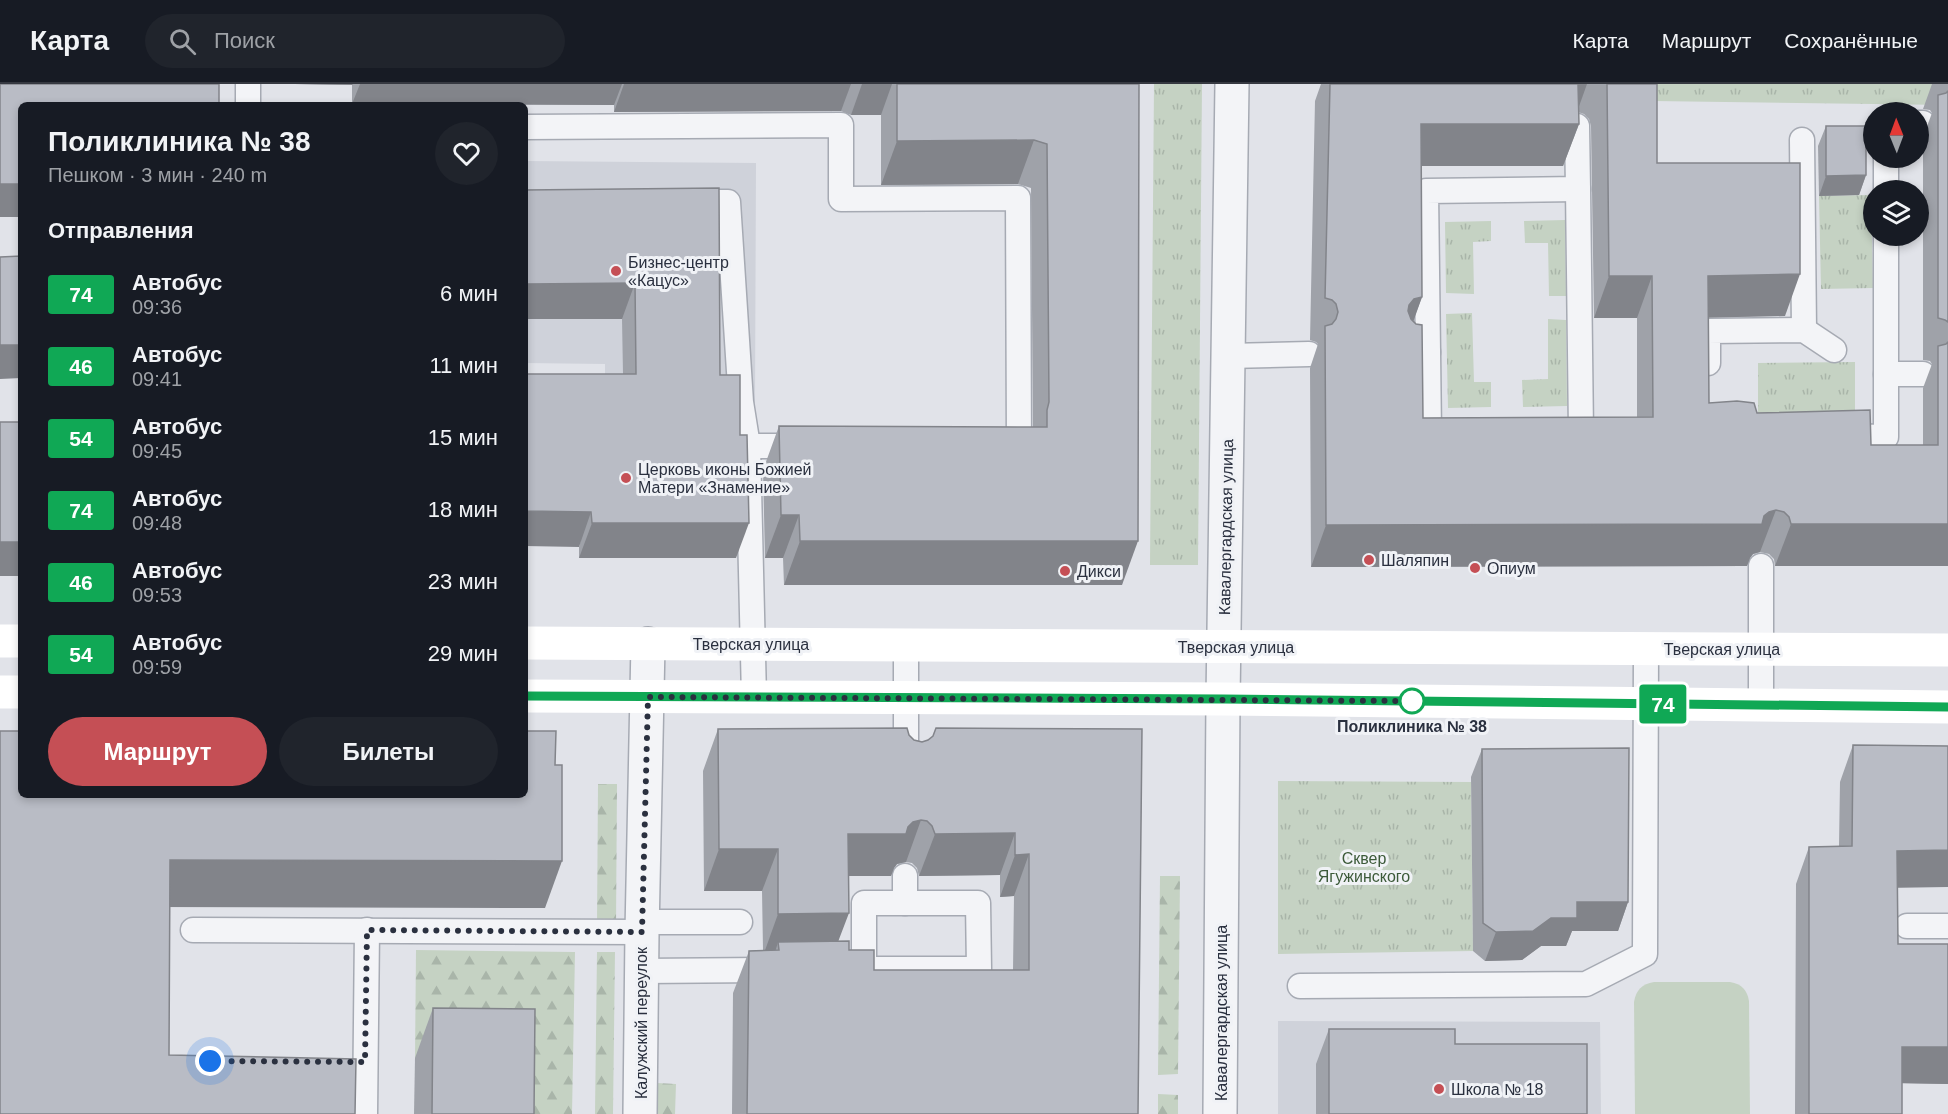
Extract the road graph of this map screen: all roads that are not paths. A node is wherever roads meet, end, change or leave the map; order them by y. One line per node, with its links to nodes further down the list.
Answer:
1 (248, 84): 3 (lane)
2 (1232, 84): 13 (street, Кавалергардская улица)
3 (248, 102)
4 (1577, 126): 7 (lane)
5 (528, 127): 22 (lane)
6 (1802, 140): 10 (lane)
7 (1578, 189): 17 (lane); 18 (lane)
8 (668, 202): 20 (lane)
9 (1886, 246): 14 (lane)
10 (1804, 330): 11 (lane); 16 (lane)
11 (1834, 350)
12 (1310, 354): 13 (lane)
13 (1228, 356): 30 (street, Кавалергардская улица)
14 (1886, 374): 15 (lane); 19 (lane)
15 (1923, 374)
16 (1708, 381)
17 (1539, 433)
18 (1463, 434)
19 (1818, 436)
20 (748, 446): 21 (lane); 28 (lane)
21 (829, 446)
22 (986, 446)
23 (1761, 566): 32 (lane)
24 (0, 641): 25 (street)
25 (18, 641)
26 (528, 643): 27 (street, Тверская улица)
27 (648, 644): 28 (street, Тверская улица); 37 (street, Калужский переулок)
28 (753, 644): 29 (street, Тверская улица); 38 (lane)
29 (906, 645): 30 (street, Тверская улица); 39 (lane)
30 (1224, 647): 31 (street, Тверская улица); 40 (street, Кавалергардская улица)
31 (1646, 649): 32 (street, Тверская улица); 41 (lane)
32 (1761, 649): 33 (street, Тверская улица); 42 (lane)
33 (1948, 650)
34 (0, 692): 35 (street)
35 (18, 692)
36 (528, 696): 37 (street)
37 (648, 697): 38 (street); 50 (street, Калужский переулок)
38 (754, 697): 39 (street)
39 (906, 698): 40 (street); 44 (lane)
40 (1223, 699): 41 (street); 62 (street, Кавалергардская улица)
41 (1646, 703): 42 (street); 57 (lane)
42 (1761, 705): 43 (street)
43 (1948, 707)
44 (906, 770)
45 (905, 876): 46 (lane)
46 (905, 903): 53 (lane); 53 (lane)
47 (740, 922): 50 (lane)
48 (1907, 926): 49 (lane)
49 (1948, 926)
50 (642, 927): 52 (lane); 56 (street, Калужский переулок)
51 (193, 930): 52 (lane)
52 (367, 930): 59 (lane)
53 (864, 969): 55 (lane)
54 (801, 970): 56 (lane)
55 (832, 970)
56 (642, 971): 61 (street, Калужский переулок)
57 (1300, 986)
58 (341, 1062): 59 (lane)
59 (365, 1062): 60 (lane)
60 (365, 1114)
61 (640, 1114)
62 (1220, 1114)

